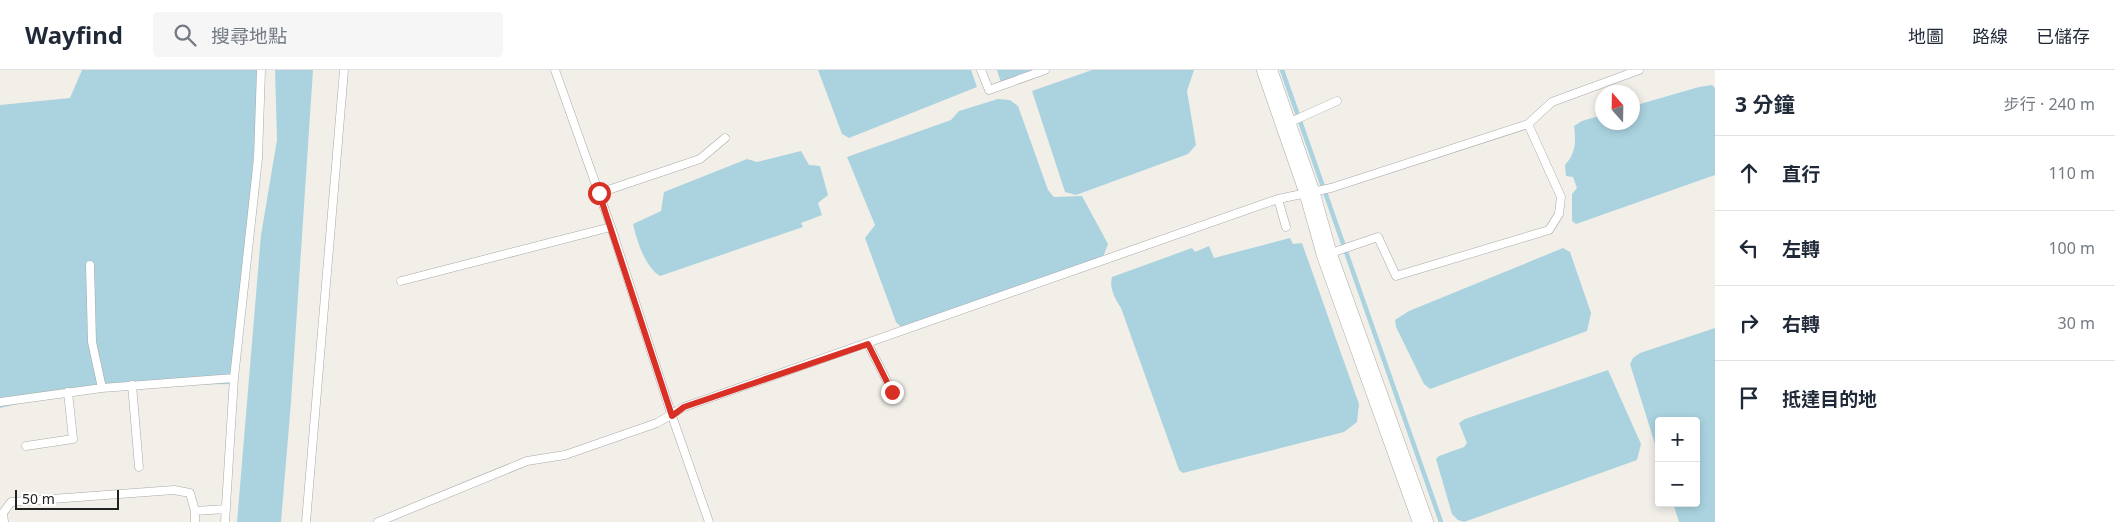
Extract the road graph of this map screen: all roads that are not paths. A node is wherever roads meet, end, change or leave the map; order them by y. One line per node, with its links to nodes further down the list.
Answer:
1 (262, 70): 21 (lane)
2 (344, 70): 35 (lane)
3 (555, 70): 13 (lane)
4 (981, 70): 5 (lane)
5 (1045, 70)
6 (1267, 70): 9 (street)
7 (1639, 70): 10 (lane)
8 (1336, 101): 9 (lane)
9 (1286, 124): 12 (street)
10 (1528, 124): 12 (lane); 17 (lane)
11 (725, 138): 13 (lane)
12 (1310, 191): 14 (lane); 17 (street)
13 (599, 193): 15 (lane)
14 (1278, 199): 16 (lane); 20 (lane)
15 (611, 227): 19 (lane); 27 (lane)
16 (1286, 227)
17 (1327, 255): 38 (street)
18 (90, 265): 23 (lane)
19 (401, 281)
20 (868, 344): 25 (lane); 27 (lane)
21 (234, 378): 22 (lane); 30 (lane)
22 (132, 385): 23 (lane); 29 (lane)
23 (102, 388): 24 (lane)
24 (68, 392): 26 (lane); 28 (lane)
25 (892, 392)
26 (0, 402)
27 (672, 416): 36 (lane); 37 (lane)
28 (26, 446)
29 (139, 467)
30 (226, 509): 31 (lane); 34 (lane)
31 (196, 511): 32 (lane); 33 (lane)
32 (4, 522)
33 (195, 522)
34 (225, 522)
35 (306, 522)
36 (378, 522)
37 (710, 522)
38 (1423, 522)

